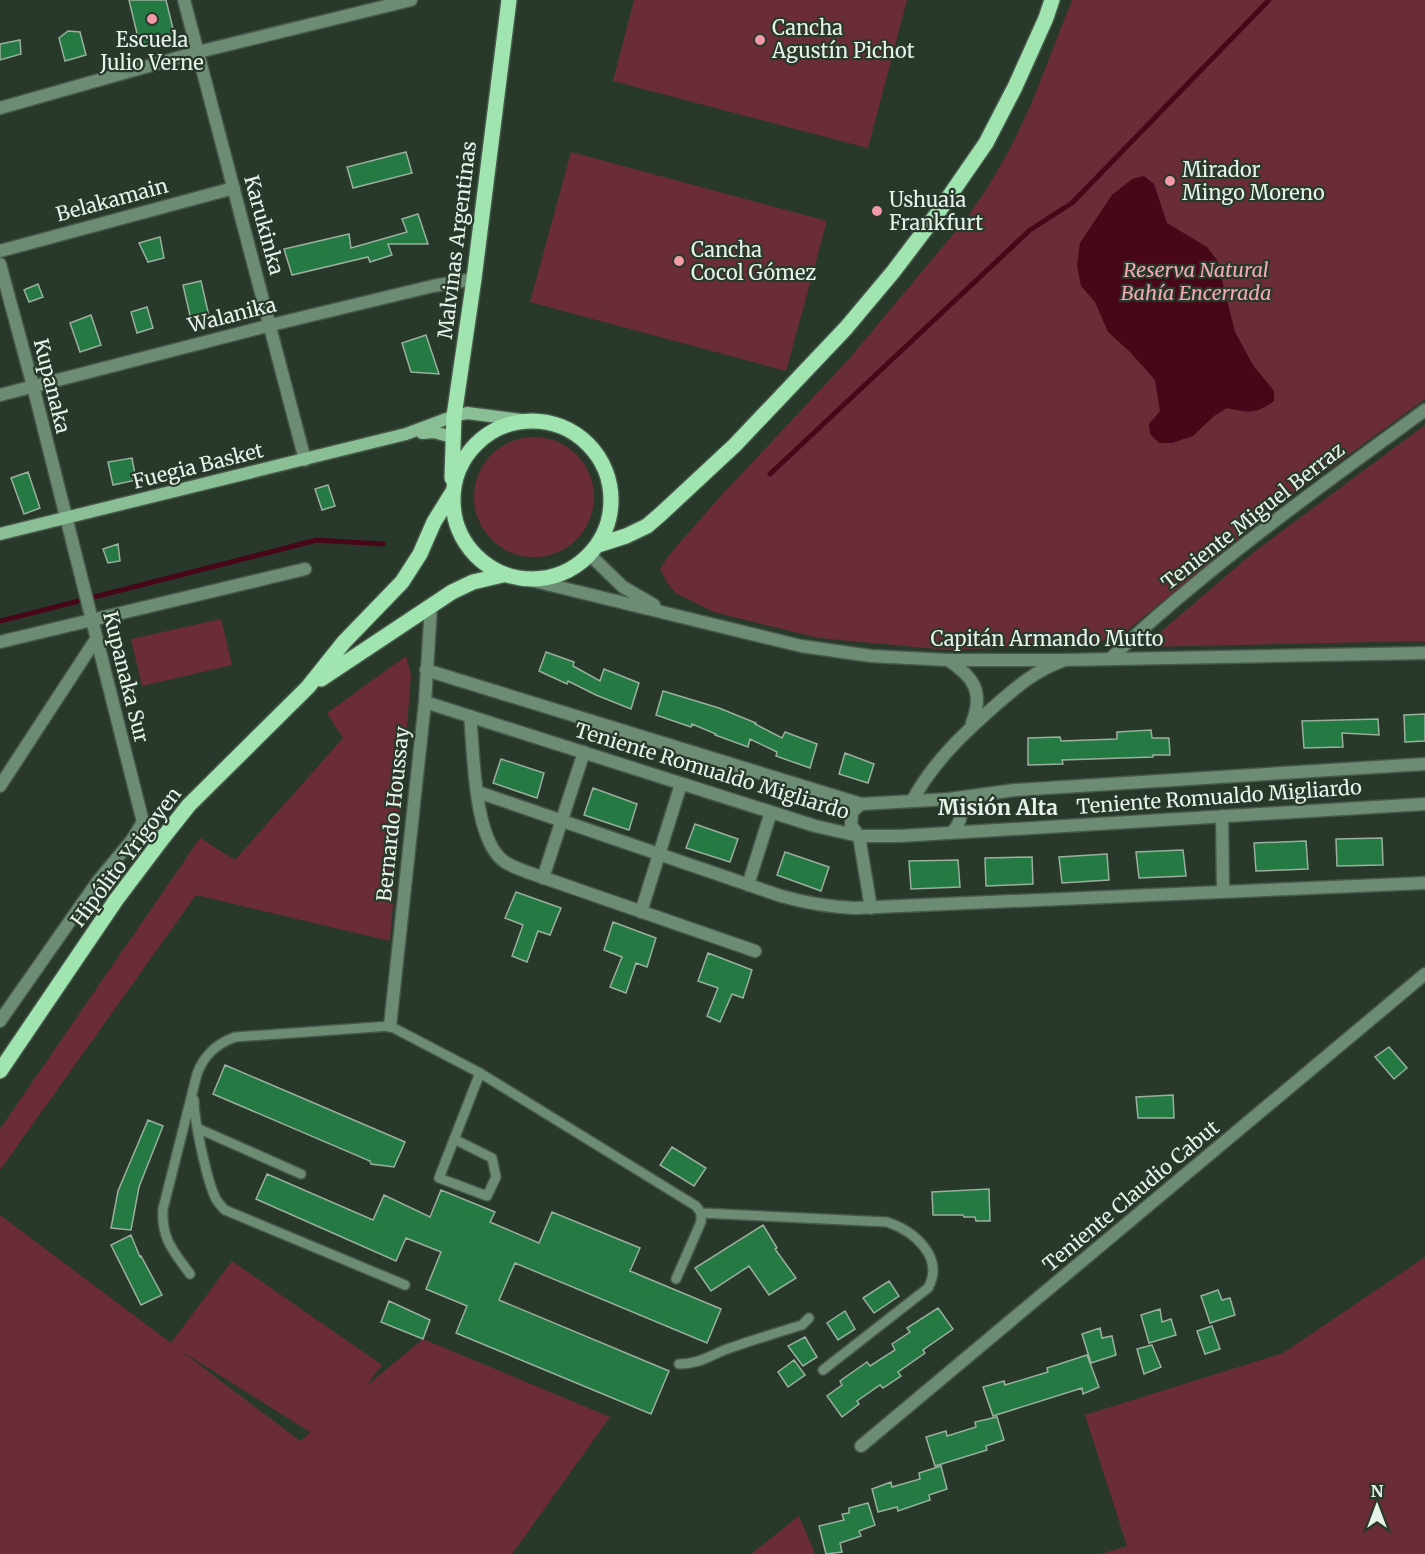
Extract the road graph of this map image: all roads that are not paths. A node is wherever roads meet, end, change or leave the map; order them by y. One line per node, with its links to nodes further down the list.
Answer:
1 (184, 0): 5 (street, Karukinka)
2 (411, 0): 5 (street)
3 (509, 0): 10 (main road, Malvinas Argentinas)
4 (1052, 0): 23 (main road)
5 (198, 52): 6 (street); 7 (street, Karukinka)
6 (0, 108)
7 (234, 188): 8 (street, Belakamain); 11 (street, Karukinka)
8 (0, 251)
9 (0, 264): 12 (street, Kupanaka)
10 (474, 279): 11 (street, Walanika); 15 (main road, Malvinas Argentinas)
11 (271, 325): 12 (street, Walanika); 19 (street, Karukinka)
12 (33, 386): 13 (street, Walanika); 21 (street, Kupanaka)
13 (0, 395)
14 (1425, 410): 33 (street, Teniente Miguel Berraz)
15 (454, 416): 16 (main road, Fuegia Basket); 17 (main road, Fuegia Basket); 18 (main road, Malvinas Argentinas)
16 (529, 421): 20 (main road); 23 (main road)
17 (406, 434): 18 (main road, Fuegia Basket); 19 (main road, Fuegia Basket)
18 (452, 437): 20 (main road, Malvinas Argentinas)
19 (305, 460): 21 (main road, Fuegia Basket)
20 (453, 490): 25 (main road); 37 (main road)
21 (65, 518): 22 (main road, Fuegia Basket); 28 (street, Kupanaka Sur)
22 (0, 534)
23 (594, 550): 26 (main road); 29 (street, Capitán Armando Mutto)
24 (304, 569): 28 (street)
25 (503, 575): 26 (main road); 27 (main road)
26 (530, 580): 29 (street, Capitán Armando Mutto)
27 (431, 606): 36 (street, Bernardo Houssay); 37 (main road)
28 (90, 613): 30 (street, Kupanaka Sur); 31 (street)
29 (674, 615): 34 (street, Capitán Armando Mutto)
30 (96, 639): 44 (street); 53 (street, Kupanaka Sur)
31 (0, 642)
32 (1425, 653): 33 (street, Capitán Armando Mutto)
33 (1110, 659): 35 (street, Capitán Armando Mutto)
34 (948, 660): 35 (street, Capitán Armando Mutto); 40 (street)
35 (1063, 660): 40 (street)
36 (426, 670): 38 (street, Bernardo Houssay); 48 (street, Teniente Romualdo Migliardo)
37 (308, 687): 56 (main road, Hipólito Yrigoyen)
38 (425, 702): 39 (street, Teniente Romualdo Migliardo); 67 (street, Bernardo Houssay)
39 (470, 716): 41 (street, Teniente Romualdo Migliardo); 45 (street)
40 (971, 727): 47 (street)
41 (584, 752): 43 (street, Teniente Romualdo Migliardo); 52 (street)
42 (1425, 764): 46 (street, Teniente Romualdo Migliardo)
43 (681, 784): 50 (street, Teniente Romualdo Migliardo); 57 (street)
44 (0, 786)
45 (478, 792): 52 (street); 58 (street)
46 (949, 799): 47 (street, Teniente Romualdo Migliardo); 54 (street)
47 (912, 801): 48 (street, Teniente Romualdo Migliardo)
48 (861, 804): 55 (street)
49 (1425, 804): 51 (street, Teniente Romualdo Migliardo)
50 (771, 812): 55 (street, Teniente Romualdo Migliardo); 60 (street)
51 (1222, 816): 54 (street, Teniente Romualdo Migliardo); 61 (street)
52 (561, 821): 57 (street); 58 (street)
53 (143, 822): 56 (street); 66 (street)
54 (951, 833): 55 (street, Teniente Romualdo Migliardo)
55 (859, 836): 62 (street)
56 (162, 839): 69 (main road, Hipólito Yrigoyen)
57 (659, 854): 60 (street); 63 (street)
58 (543, 878): 63 (street)
59 (1425, 883): 61 (street)
60 (748, 885): 62 (street)
61 (1223, 892): 62 (street)
62 (871, 908)
63 (641, 912): 64 (street)
64 (755, 951)
65 (1425, 974): 84 (street, Teniente Claudio Cabut)
66 (0, 1021)
67 (390, 1026): 70 (lane); 71 (lane)
68 (481, 1061): 70 (lane)
69 (0, 1071)
70 (477, 1072): 73 (lane); 75 (lane)
71 (194, 1086): 74 (lane); 78 (lane)
72 (563, 1110): 73 (lane)
73 (557, 1120): 77 (lane)
74 (197, 1128): 76 (lane); 80 (lane)
75 (454, 1138): 75 (lane)
76 (301, 1174)
77 (700, 1213): 79 (lane); 83 (lane)
78 (190, 1274)
79 (676, 1280)
80 (405, 1285)
81 (809, 1318): 82 (lane)
82 (679, 1364)
83 (823, 1370)
84 (861, 1446)

